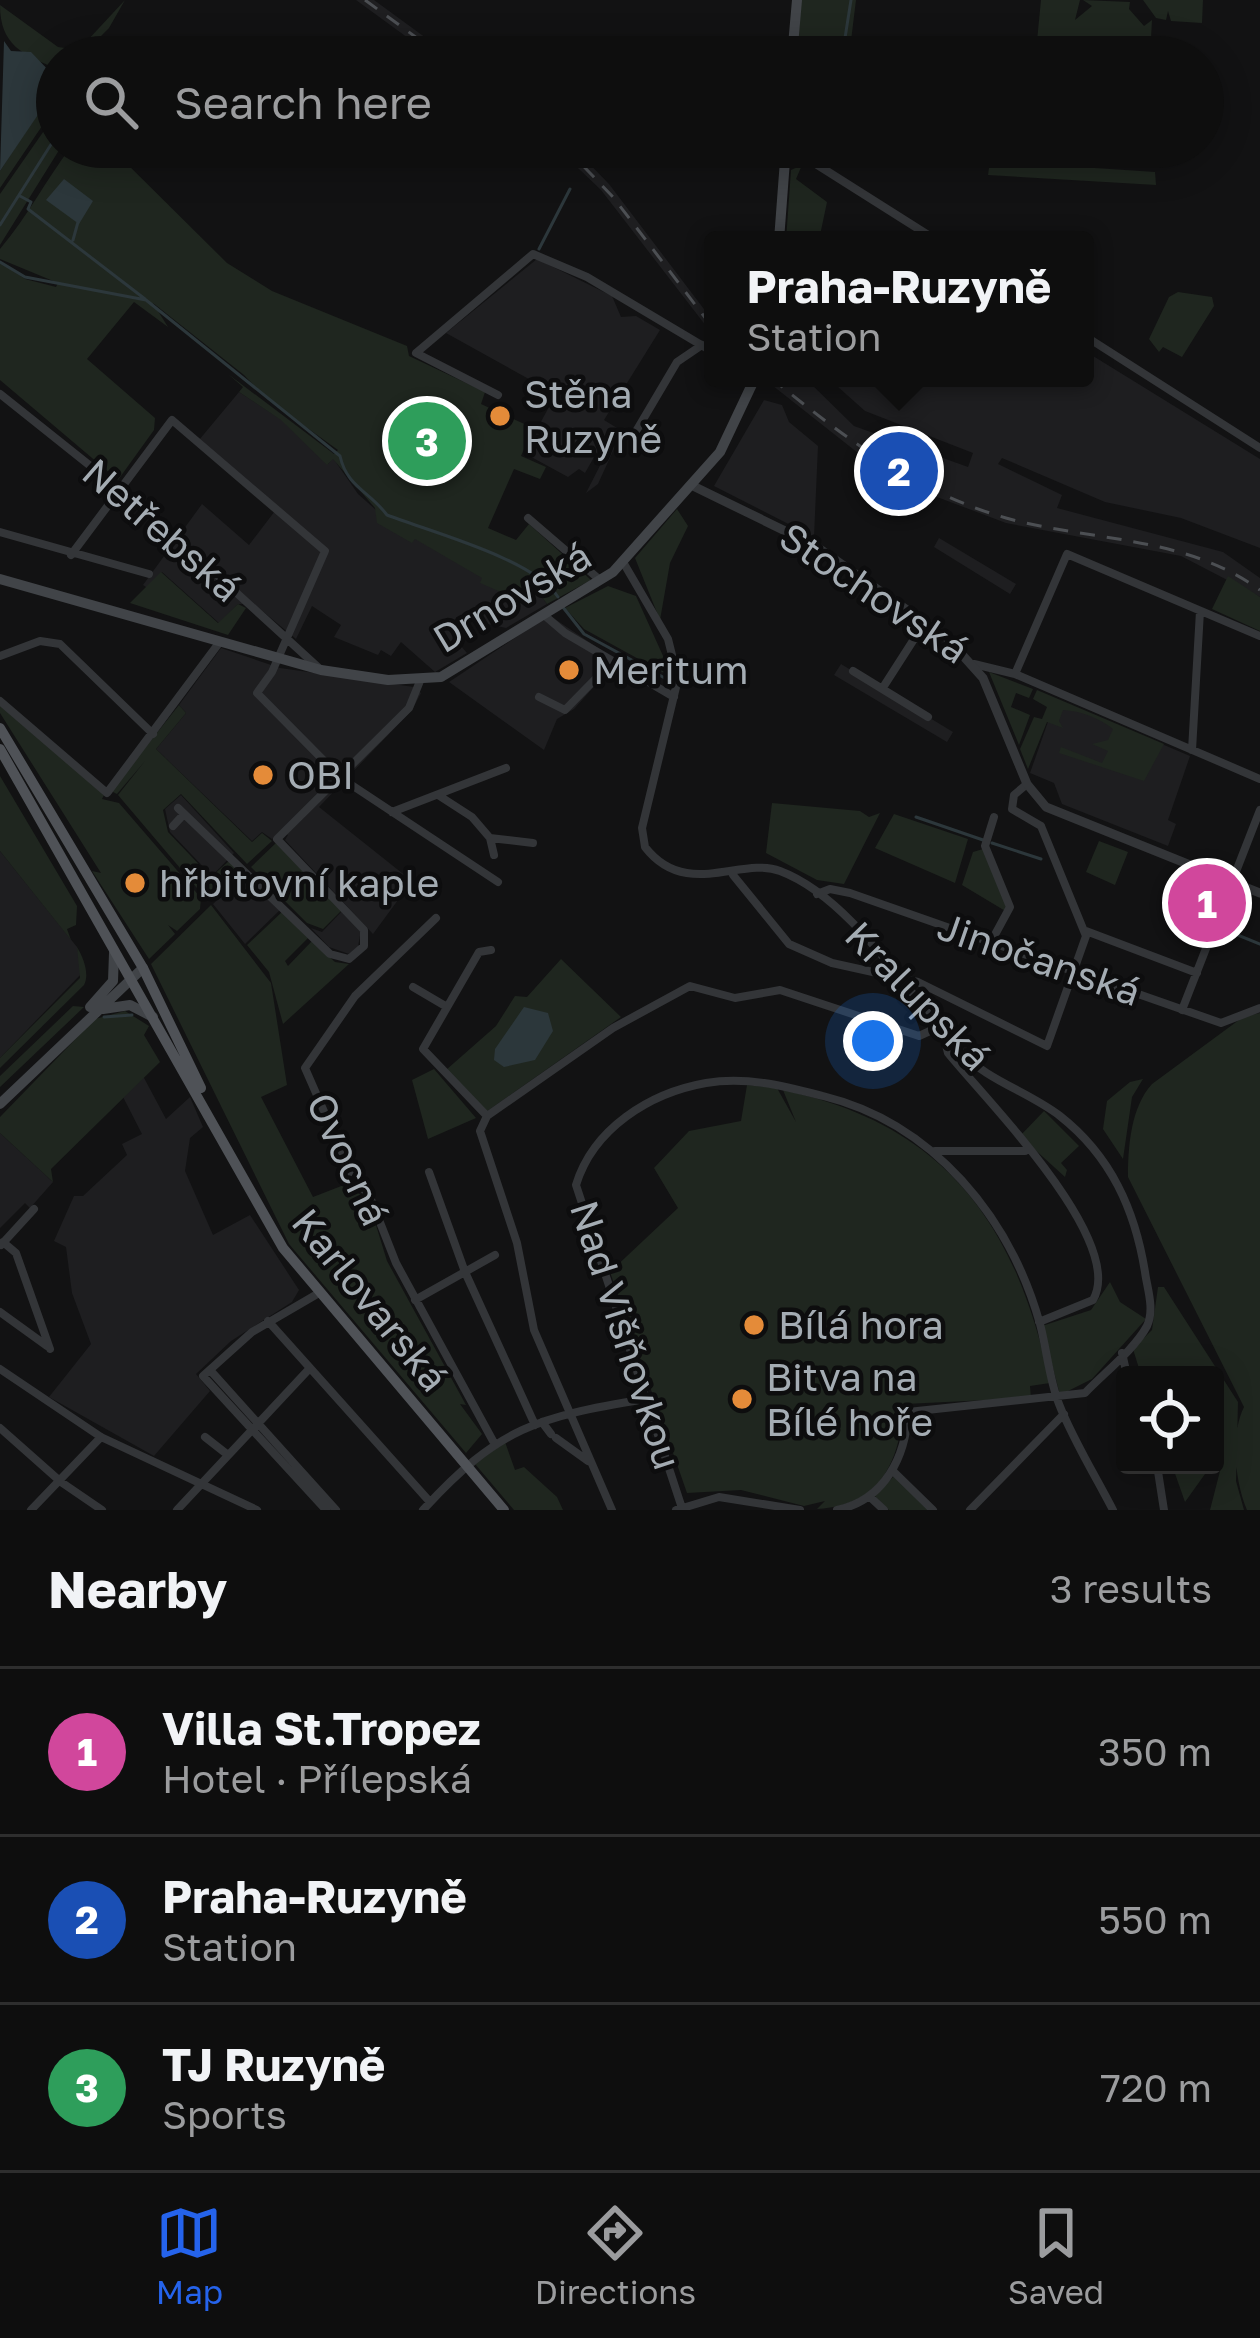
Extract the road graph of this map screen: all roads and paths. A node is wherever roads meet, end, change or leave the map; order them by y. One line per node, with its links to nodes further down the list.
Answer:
1 (797, 0): 2 (main road)
2 (794, 36)
3 (784, 168): 5 (main road)
4 (824, 168): 6 (street)
5 (780, 231)
6 (922, 231)
7 (1094, 341): 15 (street)
8 (702, 345): 11 (street); 13 (street)
9 (750, 387): 16 (main road, Drnovská)
10 (0, 394): 17 (street, Netřebská)
11 (497, 394)
12 (644, 394): 13 (street)
13 (654, 400): 14 (street)
14 (635, 433)
15 (1260, 448)
16 (691, 485): 21 (main road, Drnovská); 27 (street, Stochovská)
17 (119, 490): 20 (street); 29 (street, Netřebská); 29 (street)
18 (528, 518): 24 (street)
19 (0, 532): 20 (street)
20 (71, 554): 22 (street)
21 (623, 562): 24 (main road, Drnovská); 41 (street)
22 (149, 574)
23 (0, 579): 30 (main road, Drnovská)
24 (602, 581): 25 (main road, Drnovská)
25 (548, 611): 33 (street); 38 (main road, Drnovská)
26 (1200, 611): 28 (street); 37 (street); 47 (street)
27 (926, 622): 34 (street, Stochovská); 39 (street)
28 (1260, 636)
29 (287, 638): 32 (street); 35 (street, Netřebská)
30 (219, 643): 32 (main road, Drnovská); 45 (street)
31 (0, 656): 45 (street)
32 (278, 659): 35 (main road, Drnovská); 49 (street)
33 (612, 662): 40 (street); 41 (street)
34 (974, 664): 37 (street, Stochovská); 51 (street)
35 (321, 670): 38 (main road, Drnovská)
36 (853, 671): 39 (street)
37 (1015, 674): 47 (street, Stochovská)
38 (419, 681): 49 (street)
39 (882, 689): 43 (street)
40 (539, 697)
41 (674, 697): 62 (street, Kralupská)
42 (0, 701): 45 (street)
43 (928, 717)
44 (0, 728): 74 (main road, Karlovarská)
45 (153, 734)
46 (0, 748): 68 (main road, Karlovarská)
47 (1192, 750): 50 (street, Stochovská)
48 (506, 767): 52 (street)
49 (341, 778): 54 (street); 57 (street)
50 (1260, 778)
51 (1027, 784): 55 (street); 58 (street)
52 (436, 794): 54 (street); 59 (street)
53 (1260, 810): 64 (street)
54 (390, 812): 63 (street)
55 (1054, 812): 58 (street); 64 (street)
56 (994, 817): 70 (street)
57 (173, 826)
58 (1041, 826): 69 (street)
59 (490, 838): 60 (street); 61 (street)
60 (533, 843)
61 (494, 854)
62 (733, 875): 66 (street, Kralupská); 75 (street)
63 (498, 882)
64 (1232, 882): 65 (street); 73 (street)
65 (1260, 893)
66 (817, 894): 70 (street, Jinočanská); 75 (street, Kralupská)
67 (436, 919): 95 (street, Ovocná)
68 (105, 926): 74 (main road, Karlovarská); 79 (main road)
69 (1084, 930): 72 (street); 73 (street)
70 (991, 942): 72 (street, Jinočanská)
71 (491, 950): 77 (street)
72 (1074, 971): 75 (street); 80 (street, Jinočanská)
73 (1197, 973): 80 (street)
74 (137, 974): 79 (main road); 81 (main road, Karlovarská); 85 (main road, Karlovarská)
75 (905, 981): 82 (street, Kralupská)
76 (413, 987): 77 (street)
77 (447, 1007): 86 (street)
78 (1260, 1008): 80 (street, Jinočanská)
79 (92, 1009): 81 (main road); 83 (main road); 84 (main road)
80 (1182, 1010)
81 (160, 1024): 85 (main road, Karlovarská)
82 (941, 1026): 86 (street); 88 (street); 99 (street, Kralupská)
83 (0, 1094)
84 (0, 1104)
85 (210, 1114): 94 (main road, Karlovarská)
86 (487, 1116): 107 (street)
87 (935, 1151): 88 (street); 98 (street); 106 (street, Nad Višňovkou)
88 (1027, 1151): 98 (street)
89 (429, 1172): 93 (street)
90 (34, 1209): 91 (street)
91 (2, 1244): 96 (street)
92 (495, 1255): 93 (street)
93 (465, 1272): 95 (street); 109 (street)
94 (319, 1293): 97 (street); 117 (main road, Karlovarská)
95 (416, 1300): 114 (street, Ovocná)
96 (0, 1312)
97 (268, 1322): 101 (street); 110 (street)
98 (1039, 1322): 105 (street)
99 (1122, 1353): 100 (street); 103 (street, Kralupská)
100 (1124, 1366)
101 (310, 1368): 110 (street); 123 (street)
102 (0, 1370): 112 (street)
103 (1105, 1371): 104 (street); 105 (street, Kralupská)
104 (1116, 1373)
105 (1057, 1399): 108 (street); 118 (street)
106 (645, 1400): 107 (street); 124 (street, Nad Višňovkou)
107 (569, 1412): 109 (street); 116 (street)
108 (1064, 1414): 137 (street); 138 (street)
109 (538, 1424): 114 (street); 116 (street)
110 (254, 1427): 115 (street); 129 (street); 130 (street)
111 (0, 1428): 120 (street)
112 (101, 1437): 120 (street); 121 (street)
113 (205, 1437): 115 (street)
114 (493, 1442): 117 (street)
115 (228, 1455): 121 (street)
116 (590, 1461): 132 (street)
117 (465, 1465): 123 (street); 131 (main road, Karlovarská)
118 (894, 1472): 122 (street); 136 (street)
119 (1158, 1474): 139 (street)
120 (61, 1482): 125 (street); 126 (street)
121 (201, 1484): 127 (street); 128 (street)
122 (869, 1496): 134 (street); 135 (street)
123 (427, 1506)
124 (678, 1507): 133 (street)
125 (32, 1510)
126 (102, 1510)
127 (177, 1510)
128 (257, 1510)
129 (326, 1510)
130 (336, 1510)
131 (504, 1510)
132 (612, 1510)
133 (800, 1510)
134 (837, 1510)
135 (884, 1510)
136 (933, 1510)
137 (970, 1510)
138 (1113, 1510)
139 (1164, 1510)

